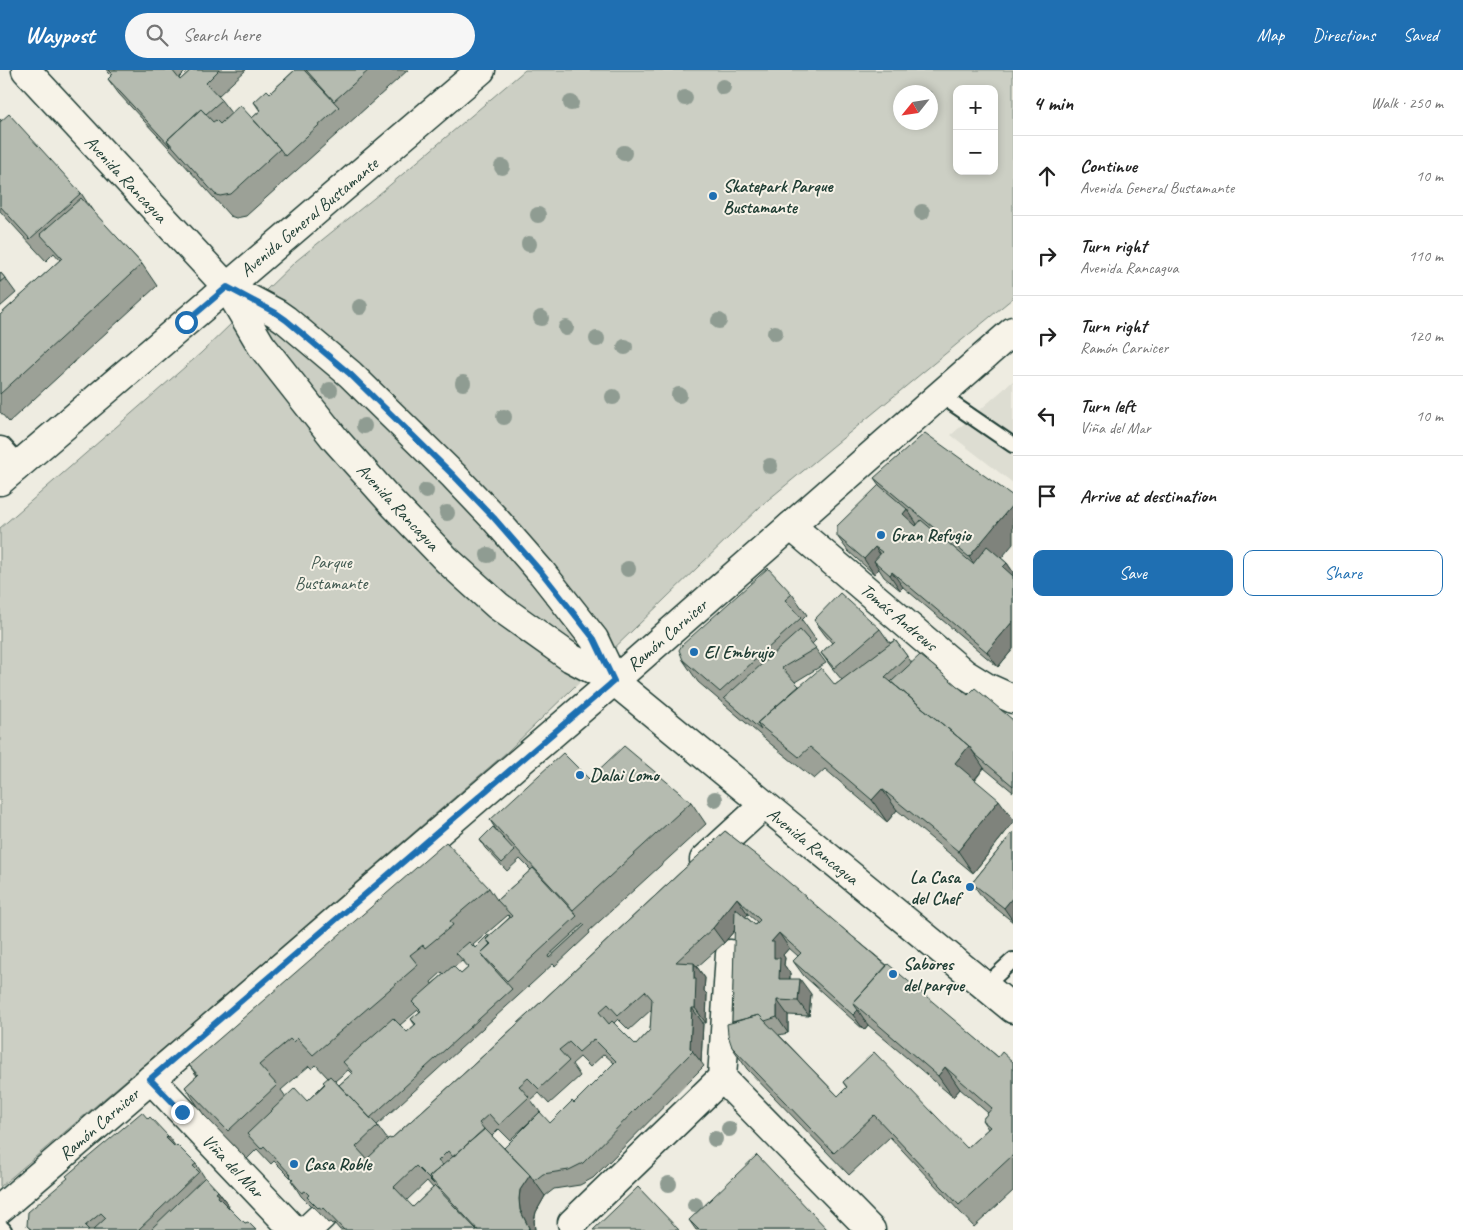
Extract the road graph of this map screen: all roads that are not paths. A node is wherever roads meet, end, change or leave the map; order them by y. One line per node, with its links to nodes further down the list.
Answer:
1 (26, 70): 3 (main road, Avenida Rancagua)
2 (481, 70): 3 (main road, Avenida General Bustamante)
3 (227, 287): 7 (main road, Avenida General Bustamante); 9 (main road, Avenida Rancagua); 9 (main road, Avenida Rancagua)
4 (1013, 331): 5 (main road, Ramón Carnicer)
5 (940, 395): 6 (lane); 8 (main road, Ramón Carnicer)
6 (1013, 445)
7 (5, 467)
8 (791, 526): 9 (main road, Ramón Carnicer); 10 (main road, Tomás Andrews)
9 (614, 681): 11 (main road, Avenida Rancagua); 18 (main road, Ramón Carnicer)
10 (1013, 698)
11 (764, 805): 12 (main road); 15 (main road, Avenida Rancagua)
12 (684, 879)
13 (730, 954): 17 (main road)
14 (1013, 960): 15 (lane)
15 (985, 986): 16 (main road, Avenida Rancagua)
16 (1013, 1009)
17 (722, 1078): 20 (main road); 24 (main road)
18 (150, 1079): 19 (main road, Ramón Carnicer); 23 (main road, Viña del Mar)
19 (0, 1209)
20 (572, 1223)
21 (0, 1226): 22 (lane)
22 (4, 1230)
23 (294, 1230)
24 (871, 1230)

